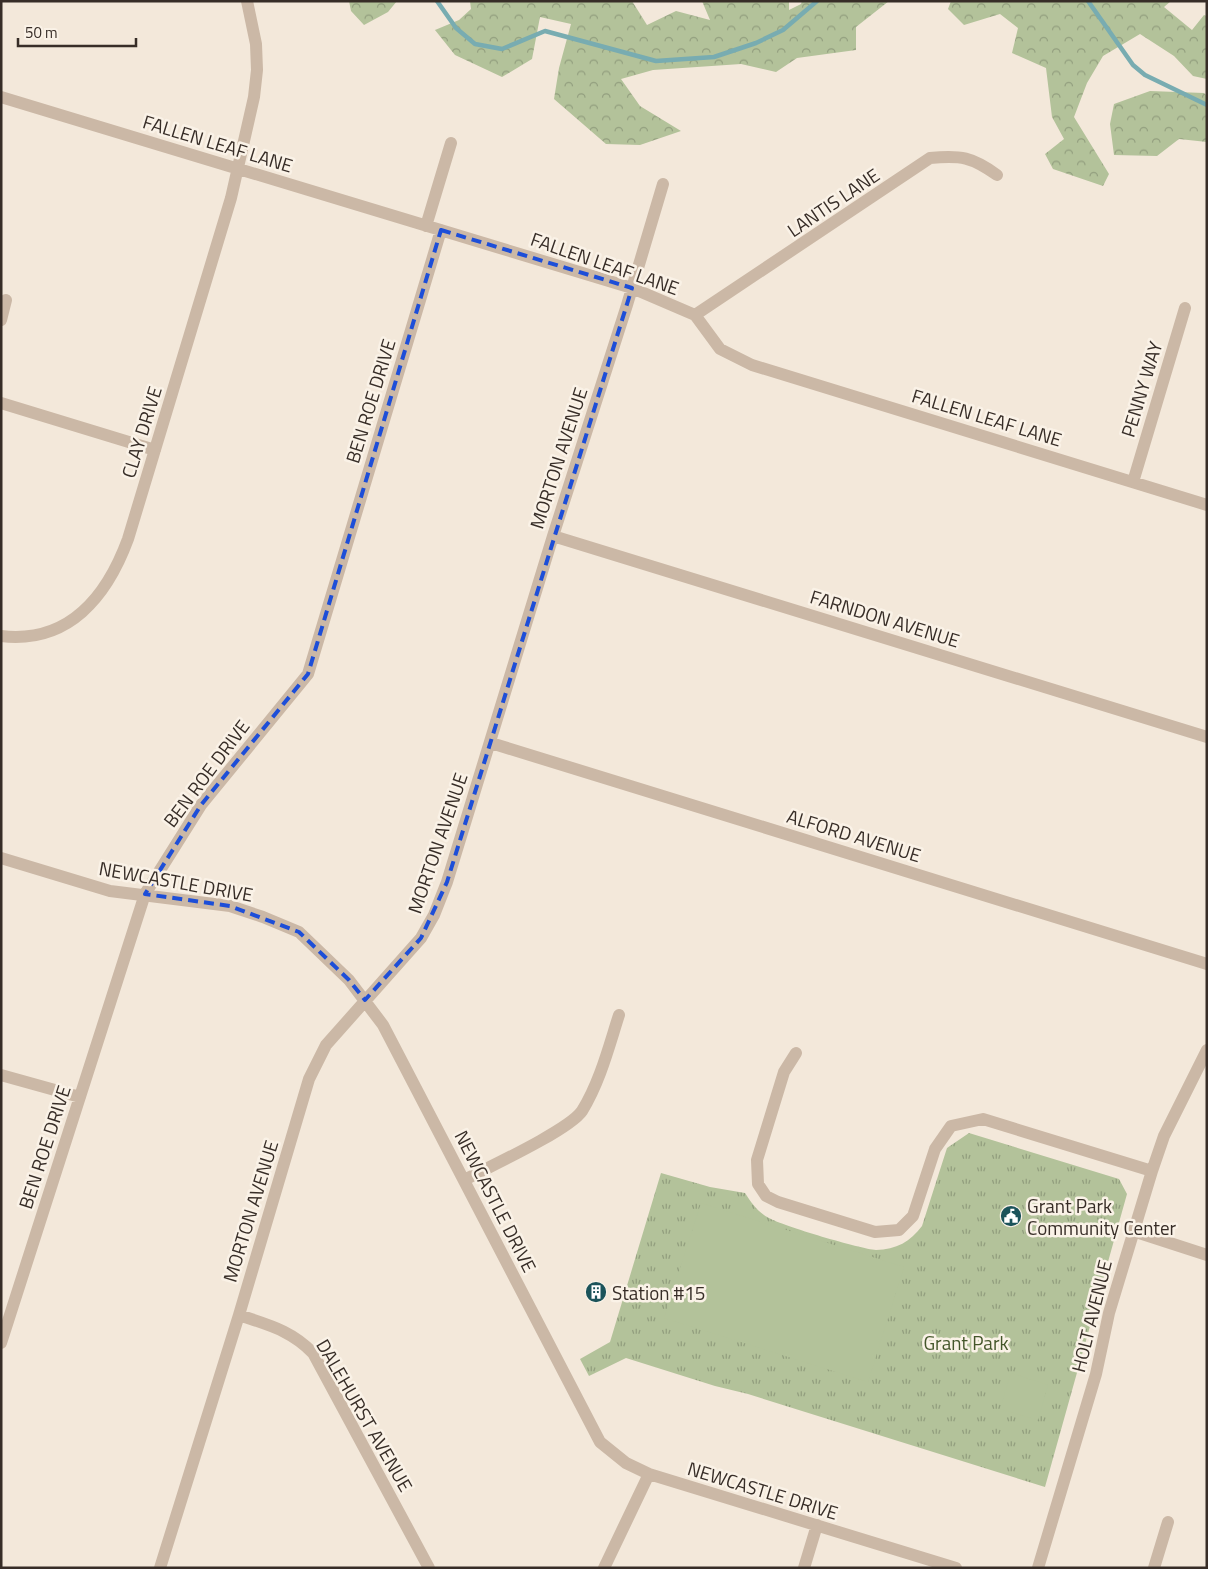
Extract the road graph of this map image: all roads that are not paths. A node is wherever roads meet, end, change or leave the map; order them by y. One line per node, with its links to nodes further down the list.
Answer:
1 (247, 1): 4 (street, CLAY DRIVE)
2 (1, 97): 4 (street, FALLEN LEAF LANE)
3 (451, 143): 7 (street)
4 (238, 169): 7 (street, FALLEN LEAF LANE); 15 (street, CLAY DRIVE)
5 (997, 175): 12 (street, LANTIS LANE)
6 (663, 184): 9 (street, MORTON AVENUE)
7 (426, 226): 8 (street, FALLEN LEAF LANE)
8 (441, 230): 9 (street, FALLEN LEAF LANE); 23 (street, BEN ROE DRIVE)
9 (632, 288): 12 (street, FALLEN LEAF LANE); 18 (street, MORTON AVENUE)
10 (6, 300): 13 (street)
11 (1185, 308): 16 (street, PENNY WAY)
12 (695, 315): 16 (street, FALLEN LEAF LANE)
13 (1, 320)
14 (1, 403): 15 (street)
15 (155, 450): 19 (street, CLAY DRIVE)
16 (1133, 482): 17 (street, FALLEN LEAF LANE)
17 (1207, 505)
18 (552, 536): 20 (street, FARNDON AVENUE); 21 (street, MORTON AVENUE)
19 (1, 636)
20 (1207, 737)
21 (490, 743): 24 (street, ALFORD AVENUE); 25 (street, MORTON AVENUE)
22 (1, 858): 23 (street, NEWCASTLE DRIVE)
23 (145, 894): 25 (street, NEWCASTLE DRIVE); 30 (street, BEN ROE DRIVE)
24 (1207, 964)
25 (364, 1000): 32 (street, NEWCASTLE DRIVE); 35 (street, MORTON AVENUE)
26 (619, 1014): 32 (street)
27 (1207, 1050): 31 (street, HOLT AVENUE)
28 (796, 1052): 31 (street)
29 (1, 1075): 30 (street)
30 (80, 1097): 36 (street, BEN ROE DRIVE)
31 (1152, 1171): 33 (street, HOLT AVENUE)
32 (464, 1180): 37 (street, NEWCASTLE DRIVE)
33 (1133, 1231): 34 (street); 45 (street, HOLT AVENUE)
34 (1207, 1255)
35 (239, 1315): 40 (street, MORTON AVENUE); 41 (street, DALEHURST AVENUE)
36 (1, 1343)
37 (649, 1474): 39 (street, NEWCASTLE DRIVE); 42 (street)
38 (1168, 1522): 46 (street)
39 (817, 1525): 43 (street); 44 (street, NEWCASTLE DRIVE)
40 (160, 1568)
41 (429, 1568)
42 (604, 1568)
43 (804, 1568)
44 (956, 1568)
45 (1038, 1568)
46 (1154, 1568)

